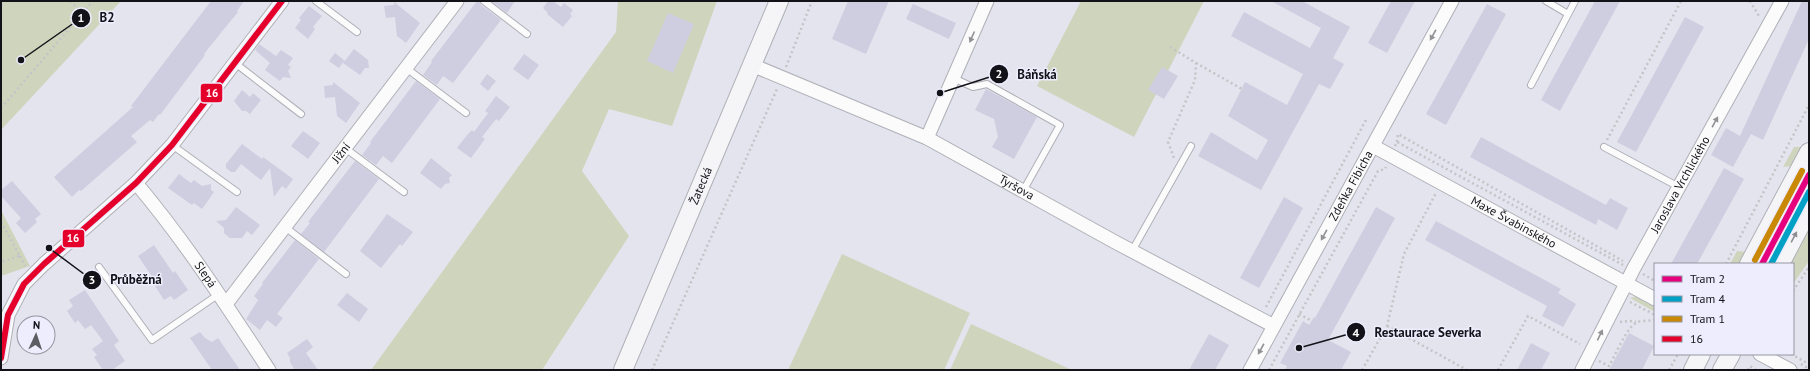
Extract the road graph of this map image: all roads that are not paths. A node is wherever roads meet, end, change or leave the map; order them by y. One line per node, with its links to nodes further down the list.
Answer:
1 (282, 1): 14 (street)
2 (316, 1): 12 (lane)
3 (457, 1): 16 (street, Jižní)
4 (484, 1): 13 (lane)
5 (779, 1): 15 (street, Žatecká)
6 (987, 1): 17 (street, one-way to 17)
7 (1452, 1): 24 (street, Zdeňka Fibicha, one-way to 24)
8 (1546, 1): 11 (lane)
9 (1575, 1): 11 (lane)
10 (1782, 1): 29 (street, Jaroslava Vrchlického, one-way to 10)
11 (1568, 14): 18 (lane)
12 (357, 32)
13 (527, 34)
14 (235, 64): 20 (lane); 22 (street)
15 (752, 65): 21 (street, Tyršova); 49 (street, Žatecká)
16 (406, 68): 19 (lane); 25 (street, Jižní)
17 (954, 78): 21 (street); 30 (lane)
18 (1531, 85)
19 (466, 113)
20 (301, 114)
21 (927, 138): 30 (street, Tyršova)
22 (172, 145): 28 (street); 31 (lane)
23 (1191, 146): 35 (lane)
24 (1372, 146): 40 (street, Maxe Švabinského); 43 (street, Zdeňka Fibicha, one-way to 43)
25 (345, 148): 32 (lane); 34 (street, Jižní)
26 (1604, 148): 29 (lane)
27 (1809, 152): 36 (street)
28 (136, 183): 42 (street, Slepá); 47 (street)
29 (1679, 187): 40 (street, Jaroslava Vrchlického)
30 (1023, 191): 35 (street, Tyršova)
31 (237, 192)
32 (404, 192)
33 (1809, 209): 37 (street, one-way to 33)
34 (285, 227): 39 (lane); 42 (street, Jižní)
35 (1132, 251): 43 (street, Tyršova)
36 (1750, 263)
37 (1781, 263)
38 (99, 267): 42 (lane)
39 (346, 274)
40 (1626, 284): 41 (street, Maxe Švabinského); 51 (street, Jaroslava Vrchlického, one-way to 40)
41 (1654, 298)
42 (222, 299): 48 (street, Slepá)
43 (1274, 326): 50 (street, Zdeňka Fibicha, one-way to 50)
44 (1700, 355): 52 (street)
45 (1730, 355): 53 (street)
46 (1762, 355): 54 (street)
47 (1, 358)
48 (269, 370)
49 (623, 370)
50 (1250, 370)
51 (1582, 370)
52 (1692, 370)
53 (1722, 370)
54 (1790, 370)

